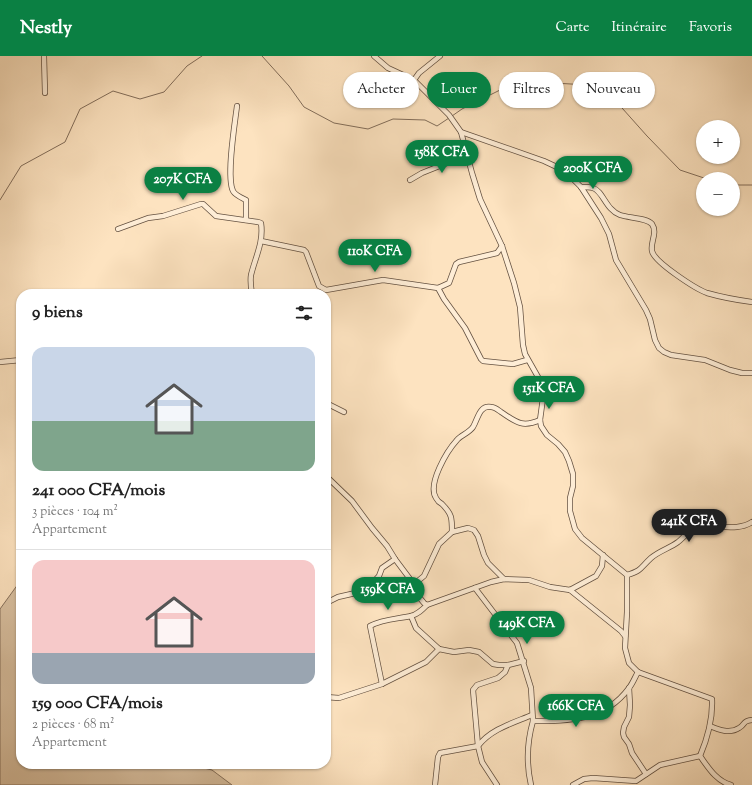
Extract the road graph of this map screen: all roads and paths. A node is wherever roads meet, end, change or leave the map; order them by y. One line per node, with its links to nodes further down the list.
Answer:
1 (44, 56): 8 (street)
2 (374, 56): 4 (street)
3 (440, 56): 6 (street)
4 (380, 58): 5 (street)
5 (397, 72)
6 (419, 73)
7 (419, 85): 10 (street)
8 (45, 93)
9 (237, 106): 14 (street)
10 (461, 132): 11 (street); 13 (street)
11 (467, 155): 12 (street); 17 (street)
12 (410, 180)
13 (581, 187): 22 (street); 26 (street)
14 (246, 220): 15 (street); 16 (street)
15 (118, 229)
16 (261, 241): 19 (street); 20 (street)
17 (502, 246): 18 (street); 24 (street)
18 (438, 288): 21 (street); 24 (street)
19 (252, 289)
20 (321, 289)
21 (331, 289)
22 (752, 302)
23 (16, 360): 25 (street)
24 (527, 360): 29 (street)
25 (0, 362)
26 (752, 373)
27 (331, 406): 28 (street)
28 (344, 412)
29 (540, 420): 32 (street); 33 (street)
30 (331, 481): 34 (street)
31 (752, 522): 35 (street)
32 (452, 532): 36 (street); 37 (street)
33 (603, 555): 35 (street); 39 (street)
34 (395, 560): 37 (street); 40 (street)
35 (627, 575): 43 (street)
36 (504, 579): 38 (street); 39 (street)
37 (413, 585): 41 (street)
38 (475, 588): 41 (street); 45 (street)
39 (570, 590): 43 (street)
40 (331, 600)
41 (427, 605): 42 (street)
42 (411, 616): 44 (street); 48 (street)
43 (625, 636): 47 (street)
44 (439, 649): 46 (street); 48 (street)
45 (524, 661): 46 (street); 51 (street)
46 (508, 665): 55 (street)
47 (638, 672): 49 (street); 54 (street)
48 (382, 684): 50 (street)
49 (629, 688): 53 (street); 57 (street)
50 (331, 697)
51 (532, 715): 53 (street); 55 (street)
52 (752, 720): 54 (street)
53 (533, 721): 60 (street)
54 (710, 726): 56 (street)
55 (478, 746): 58 (street); 59 (street)
56 (700, 756): 57 (street); 62 (street)
57 (646, 774): 61 (street)
58 (435, 785)
59 (497, 785)
60 (531, 785)
61 (573, 785)
62 (731, 785)

